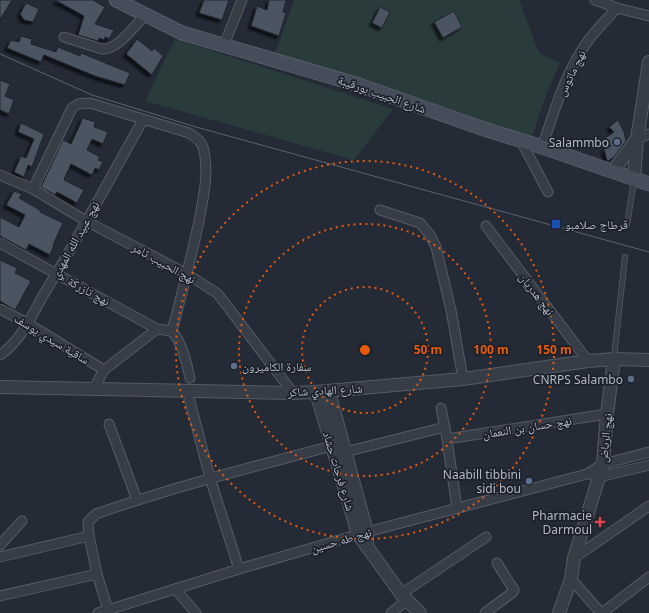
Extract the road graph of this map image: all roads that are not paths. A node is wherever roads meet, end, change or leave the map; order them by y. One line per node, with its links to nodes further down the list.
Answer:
1 (116, 0): 5 (main road, شارع الحبيب بورقيبة)
2 (242, 0): 8 (street)
3 (595, 0): 4 (street)
4 (617, 8): 6 (street); 14 (street, نهج ماتوس)
5 (145, 15): 7 (street); 8 (main road, شارع الحبيب بورقيبة)
6 (649, 16)
7 (64, 36)
8 (224, 45): 13 (main road, شارع الحبيب بورقيبة)
9 (649, 62): 12 (street)
10 (143, 120): 19 (street); 22 (street, نهج عبيد الله المهدي); 28 (street)
11 (649, 134): 12 (street)
12 (637, 139): 15 (street); 17 (street)
13 (521, 141): 14 (main road, شارع الحبيب بورقيبة); 20 (street)
14 (542, 147): 15 (main road, شارع الحبيب بورقيبة)
15 (613, 172): 17 (main road, شارع الحبيب بورقيبة)
16 (0, 175): 19 (street, نهج الحبيب ثامر)
17 (634, 179): 18 (main road, شارع الحبيب بورقيبة); 23 (lane)
18 (649, 184)
19 (33, 190): 22 (street, نهج الحبيب ثامر)
20 (548, 192)
21 (380, 210): 39 (street)
22 (86, 221): 27 (street, نهج عبيد الله المهدي); 28 (street, نهج الحبيب ثامر)
23 (627, 225)
24 (486, 226): 36 (street, نهج هدريان)
25 (0, 243): 27 (street, نهج تازركة)
26 (625, 257): 34 (lane, نهج الرياض)
27 (57, 273): 30 (street, نهج عبيد الله المهدي); 31 (street, نهج تازركة)
28 (187, 274): 32 (street); 45 (street, نهج الحبيب ثامر)
29 (0, 309): 30 (street, ساقية سيدي يوسف)
30 (27, 323): 33 (street, نهج عبيد الله المهدي); 37 (street, ساقية سيدي يوسف)
31 (156, 329): 32 (street); 37 (street)
32 (172, 331): 38 (street)
33 (0, 355)
34 (614, 359): 35 (street, شارع الهادي شاكر); 36 (street, شارع الهادي شاكر); 47 (street, نهج الرياض)
35 (649, 360)
36 (588, 361): 39 (street, شارع الهادي شاكر)
37 (104, 370): 41 (street)
38 (190, 378)
39 (463, 379): 44 (street, شارع الهادي شاكر)
40 (0, 387): 41 (street, شارع الهادي شاكر)
41 (94, 388): 42 (street, شارع الهادي شاكر)
42 (187, 390): 45 (street, شارع الهادي شاكر); 57 (street)
43 (316, 392): 44 (street, شارع الهادي شاكر); 45 (street, شارع الهادي شاكر); 51 (street, شارع فرحات حشاد)
44 (329, 392): 52 (street, شارع فرحات حشاد)
45 (293, 393)
46 (441, 408): 49 (street)
47 (607, 414): 50 (street, نهج حسان بن النعمان); 54 (street, نهج الرياض)
48 (109, 424): 58 (street)
49 (444, 427): 50 (street); 52 (street)
50 (447, 439): 60 (street)
51 (332, 446): 57 (street); 62 (street, شارع فرحات حشاد)
52 (345, 452): 62 (street, شارع فرحات حشاد)
53 (649, 452): 54 (street)
54 (603, 464): 56 (street, نهج الرياض)
55 (649, 464): 56 (street, نهج طه حسين)
56 (593, 476): 60 (street, نهج طه حسين); 67 (street, نهج الرياض)
57 (210, 478): 58 (street); 69 (street)
58 (137, 500): 63 (street)
59 (649, 506): 67 (street)
60 (458, 508): 62 (street, نهج طه حسين)
61 (22, 521): 65 (street)
62 (363, 533): 69 (street, نهج طه حسين); 75 (street, شارع فرحات حشاد)
63 (89, 536): 66 (street); 70 (street)
64 (486, 537): 75 (street)
65 (0, 545)
66 (0, 556)
67 (574, 558): 72 (street, نهج الرياض)
68 (497, 564): 81 (street)
69 (239, 569): 73 (street, نهج طه حسين)
70 (97, 574): 74 (street); 76 (street)
71 (649, 577): 83 (street)
72 (571, 580): 82 (street, نهج الرياض); 83 (street)
73 (175, 589): 76 (street, نهج طه حسين); 78 (street)
74 (0, 596)
75 (403, 598): 79 (street); 80 (street, شارع فرحات حشاد)
76 (108, 612): 77 (street, نهج طه حسين)
77 (98, 613)
78 (196, 613)
79 (391, 613)
80 (420, 613)
81 (486, 613)
82 (559, 613)
83 (602, 613)

